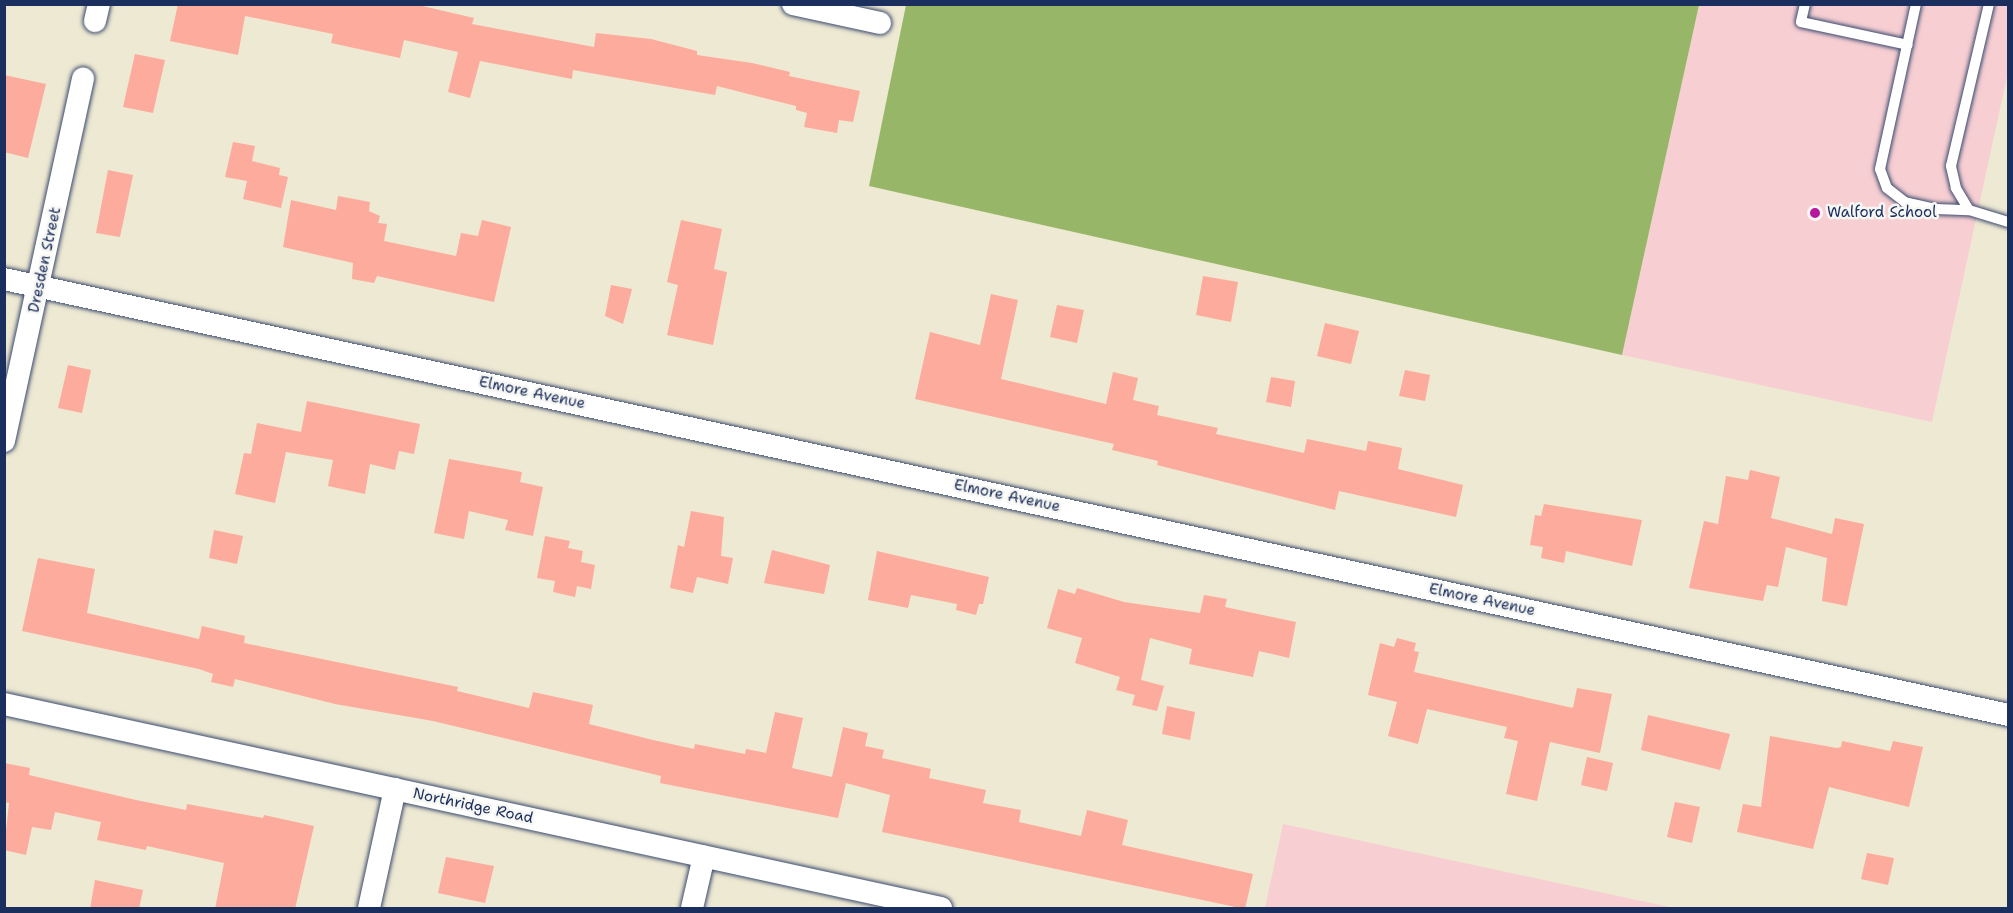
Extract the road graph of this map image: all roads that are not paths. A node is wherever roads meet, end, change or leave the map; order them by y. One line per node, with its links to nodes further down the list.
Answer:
1 (793, 4): 5 (street)
2 (1805, 4): 6 (lane)
3 (1916, 4): 6 (lane)
4 (1989, 4): 8 (lane)
5 (880, 23)
6 (1908, 45): 8 (lane)
7 (83, 79): 11 (street, Dresden Street)
8 (1969, 210): 9 (lane)
9 (2008, 222)
10 (4, 279): 11 (street, Elmore Avenue)
11 (40, 286): 12 (street, Dresden Street); 14 (street, Elmore Avenue)
12 (4, 441)
13 (4, 704): 15 (street, Northridge Road)
14 (2008, 715)
15 (395, 789): 16 (street, Northridge Road); 17 (street)
16 (704, 856): 18 (street); 19 (street, Northridge Road)
17 (369, 909)
18 (692, 909)
19 (941, 909)

